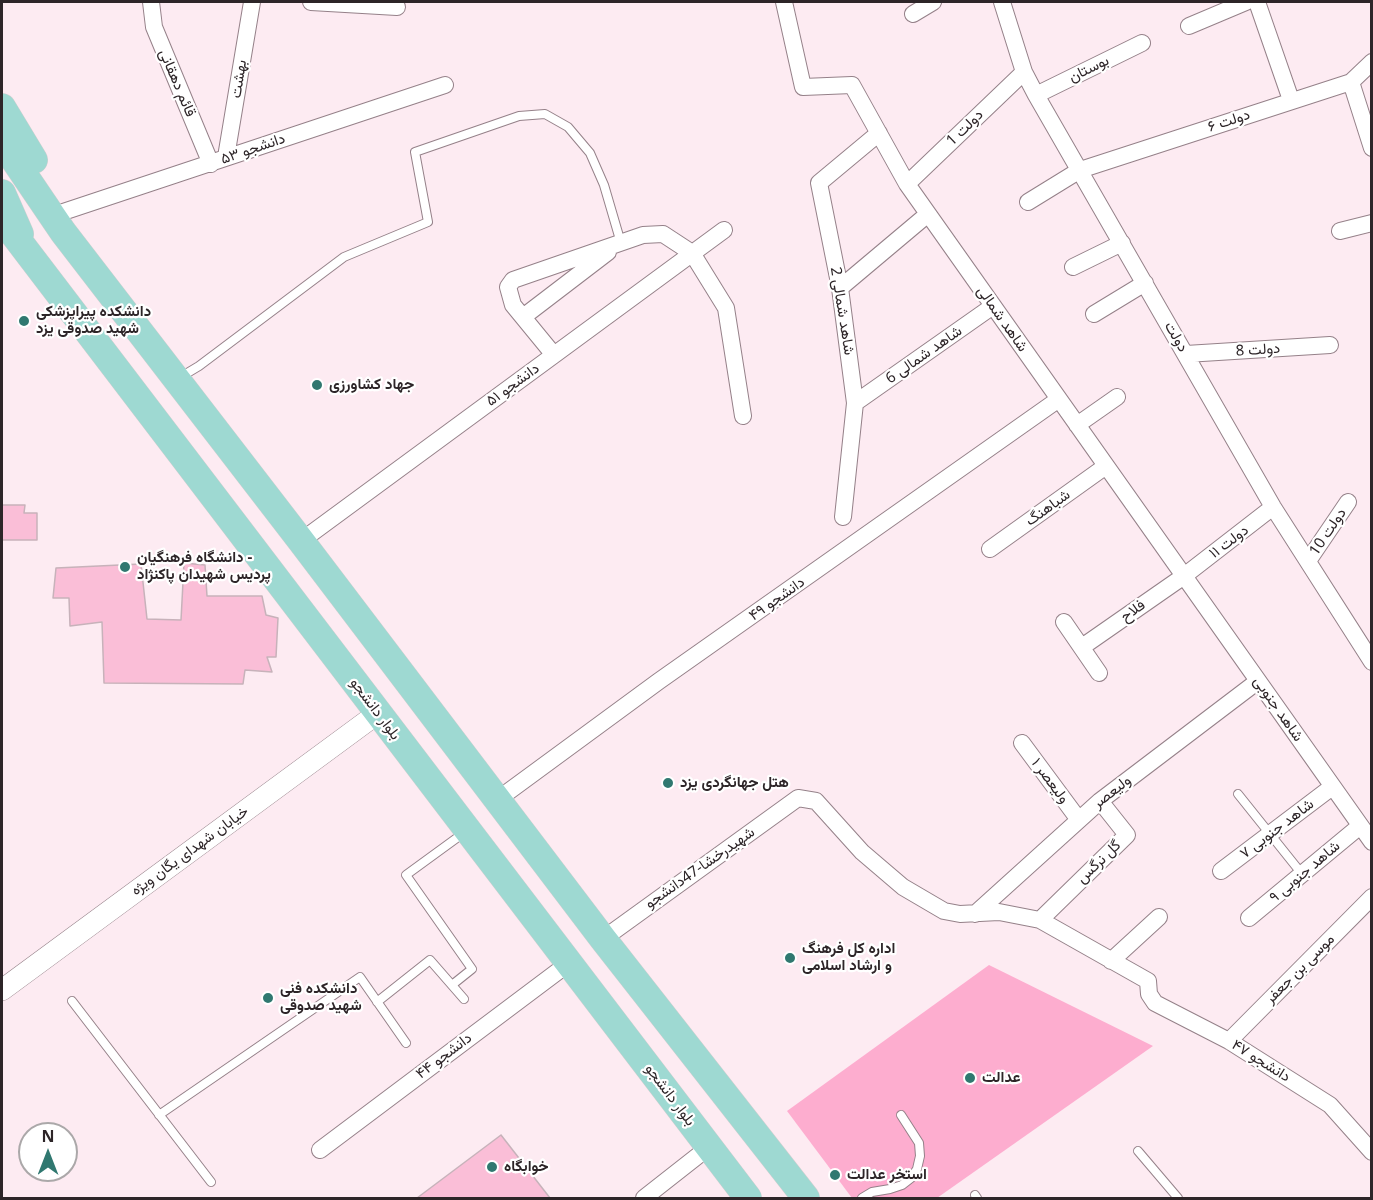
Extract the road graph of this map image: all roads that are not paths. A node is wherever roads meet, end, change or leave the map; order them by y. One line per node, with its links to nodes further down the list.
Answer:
1 (151, 2): 23 (street, قائم دهقانی)
2 (252, 2): 23 (street, بهشت)
3 (312, 2): 9 (street)
4 (784, 2): 20 (street, شاهد شمالی)
5 (933, 2): 10 (street)
6 (1002, 2): 14 (street, دولت)
7 (1246, 2): 11 (street)
8 (1257, 2): 18 (street)
9 (397, 7)
10 (913, 14)
11 (1189, 26)
12 (1142, 43): 17 (street, بوستان)
13 (1371, 62): 15 (street, دولت ۶)
14 (1024, 72): 17 (street, دولت); 25 (street, دولت 1)
15 (1351, 82): 18 (street, دولت ۶); 22 (street)
16 (445, 85): 23 (street, دانشجو ۵۳)
17 (1036, 95): 24 (street, دولت)
18 (1291, 100): 24 (street, دولت ۶)
19 (2, 107): 30 (main road)
20 (879, 133): 25 (street, شاهد شمالی); 40 (street, شاهد شمالی 2)
21 (2, 142): 30 (main road)
22 (1371, 148)
23 (219, 160): 30 (street, دانشجو ۵۳)
24 (1080, 170): 27 (street, دولت ۶); 35 (street, دولت)
25 (907, 184): 28 (street, شاهد شمالی)
26 (2, 193): 37 (main road)
27 (1028, 202)
28 (928, 214): 40 (street); 41 (street, شاهد شمالی)
29 (2, 219): 37 (main road, بلوار دانشجو)
30 (61, 223): 47 (main road)
31 (1371, 224): 33 (street)
32 (724, 230): 36 (street, دانشجو ۵۱)
33 (1340, 231)
34 (621, 243): 36 (street); 43 (street); 43 (street); 47 (lane)
35 (1122, 243): 38 (street); 39 (street, دولت)
36 (692, 253): 46 (street, دانشجو ۵۱); 51 (street)
37 (29, 254): 66 (main road, بلوار دانشجو)
38 (1073, 267)
39 (1145, 283): 42 (street); 45 (street, دولت)
40 (840, 288): 50 (street, شاهد شمالی 2)
41 (993, 306): 49 (street, شاهد شمالی); 50 (street, شاهد شمالی 6)
42 (1094, 314)
43 (523, 317): 46 (street)
44 (1330, 345): 45 (street, دولت 8)
45 (1186, 354): 55 (street, دولت)
46 (554, 355): 57 (street, دانشجو ۵۱)
47 (176, 379): 57 (main road)
48 (1118, 397): 52 (street)
49 (1059, 399): 52 (street, شاهد شمالی); 70 (street, دانشجو ۴۹)
50 (855, 403): 56 (street, شاهد شمالی 2)
51 (743, 416)
52 (1077, 425): 53 (street, شاهد شمالی)
53 (1106, 466): 58 (street, شباهنگ); 60 (street, شاهد شمالی)
54 (1348, 502): 59 (street, دولت 10)
55 (1273, 507): 59 (street, دولت); 60 (street, دولت ۱۱)
56 (843, 517)
57 (301, 541): 70 (main road)
58 (990, 549)
59 (1308, 561): 63 (street, دولت)
60 (1184, 576): 62 (street, فلاح); 65 (street, شاهد جنوبی)
61 (1064, 622): 62 (street)
62 (1082, 647): 64 (street)
63 (1371, 662)
64 (1099, 673)
65 (1258, 681): 68 (street, شاهد جنوبی); 71 (street, ولیعصر)
66 (378, 713): 74 (main road, بلوار دانشجو); 88 (street, خیابان شهدای یگان ویژه)
67 (1022, 743): 72 (street, ولیعصر ۱)
68 (1332, 787): 73 (street, شاهد جنوبی); 75 (street, شاهد جنوبی ۷)
69 (1238, 794): 75 (lane)
70 (497, 800): 84 (main road)
71 (1100, 801): 72 (street, ولیعصر); 83 (street, گل نرگس)
72 (1079, 820): 80 (street, ولیعصر)
73 (1360, 826): 76 (street, شاهد جنوبی); 78 (street, شاهد جنوبی ۹)
74 (468, 830): 86 (main road, بلوار دانشجو); 87 (lane)
75 (1270, 834): 77 (street, شاهد جنوبی ۷); 78 (lane)
76 (1371, 842)
77 (1221, 871)
78 (1302, 874): 82 (street, شاهد جنوبی ۹)
79 (1371, 897): 92 (street, موسی بن جعفر)
80 (975, 914): 83 (street); 84 (street, شهیدرخشا-47دانشجو)
81 (1159, 917): 85 (street)
82 (1249, 918)
83 (1041, 920): 85 (street)
84 (603, 939): 103 (main road)
85 (1111, 961): 92 (street, دانشجو ۴۷)
86 (569, 963): 96 (main road, بلوار دانشجو); 97 (street, دانشجو ۴۴)
87 (452, 985): 89 (lane); 91 (lane)
88 (2, 990)
89 (464, 999)
90 (72, 1001): 94 (lane)
91 (377, 1002): 93 (lane); 94 (lane)
92 (1229, 1041): 99 (street, دانشجو ۴۷)
93 (406, 1043)
94 (159, 1115): 100 (lane)
95 (901, 1115): 104 (lane)
96 (709, 1147): 101 (street); 102 (main road, بلوار دانشجو)
97 (320, 1150)
98 (1138, 1151): 105 (lane)
99 (1371, 1152)
100 (211, 1182)
101 (644, 1198)
102 (748, 1198)
103 (806, 1198)
104 (862, 1198)
105 (1178, 1198)

